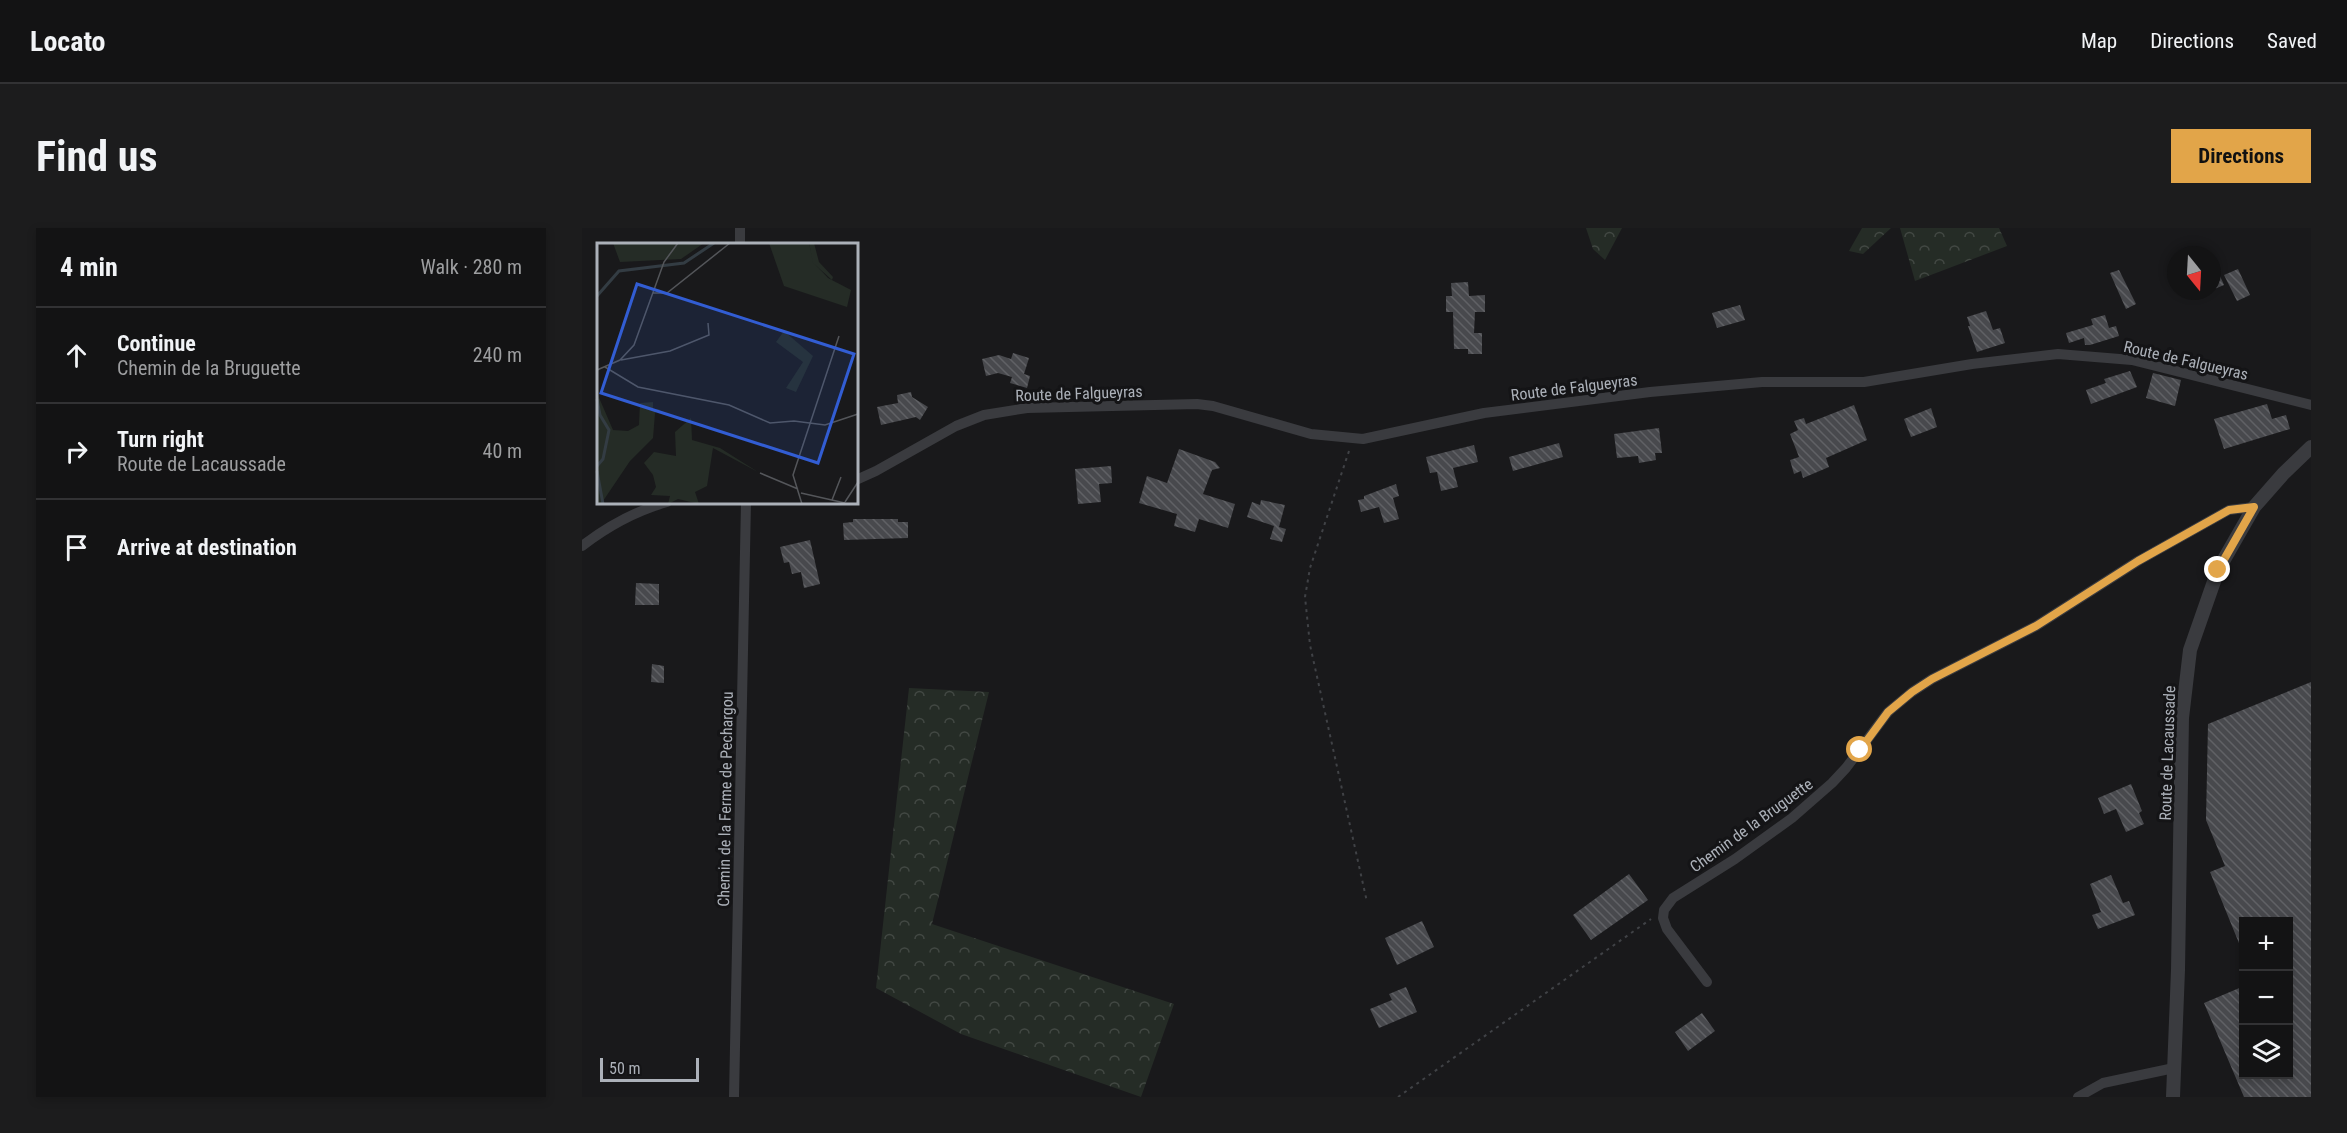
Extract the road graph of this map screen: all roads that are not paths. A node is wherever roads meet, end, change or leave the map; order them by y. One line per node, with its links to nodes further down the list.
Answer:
1 (2311, 405): 3 (street, Route de Falgueyras)
2 (2311, 447): 6 (street, Route de Lacaussade)
3 (858, 479)
4 (662, 504): 7 (street)
5 (746, 504): 10 (street, Chemin de la Ferme de Pechargou)
6 (2254, 507): 8 (street, Chemin de la Bruguette); 9 (street, Route de Lacaussade)
7 (582, 546)
8 (1707, 982)
9 (2174, 1068): 11 (street); 12 (street, Route de Lacaussade)
10 (734, 1097)
11 (2078, 1097)
12 (2173, 1097)

